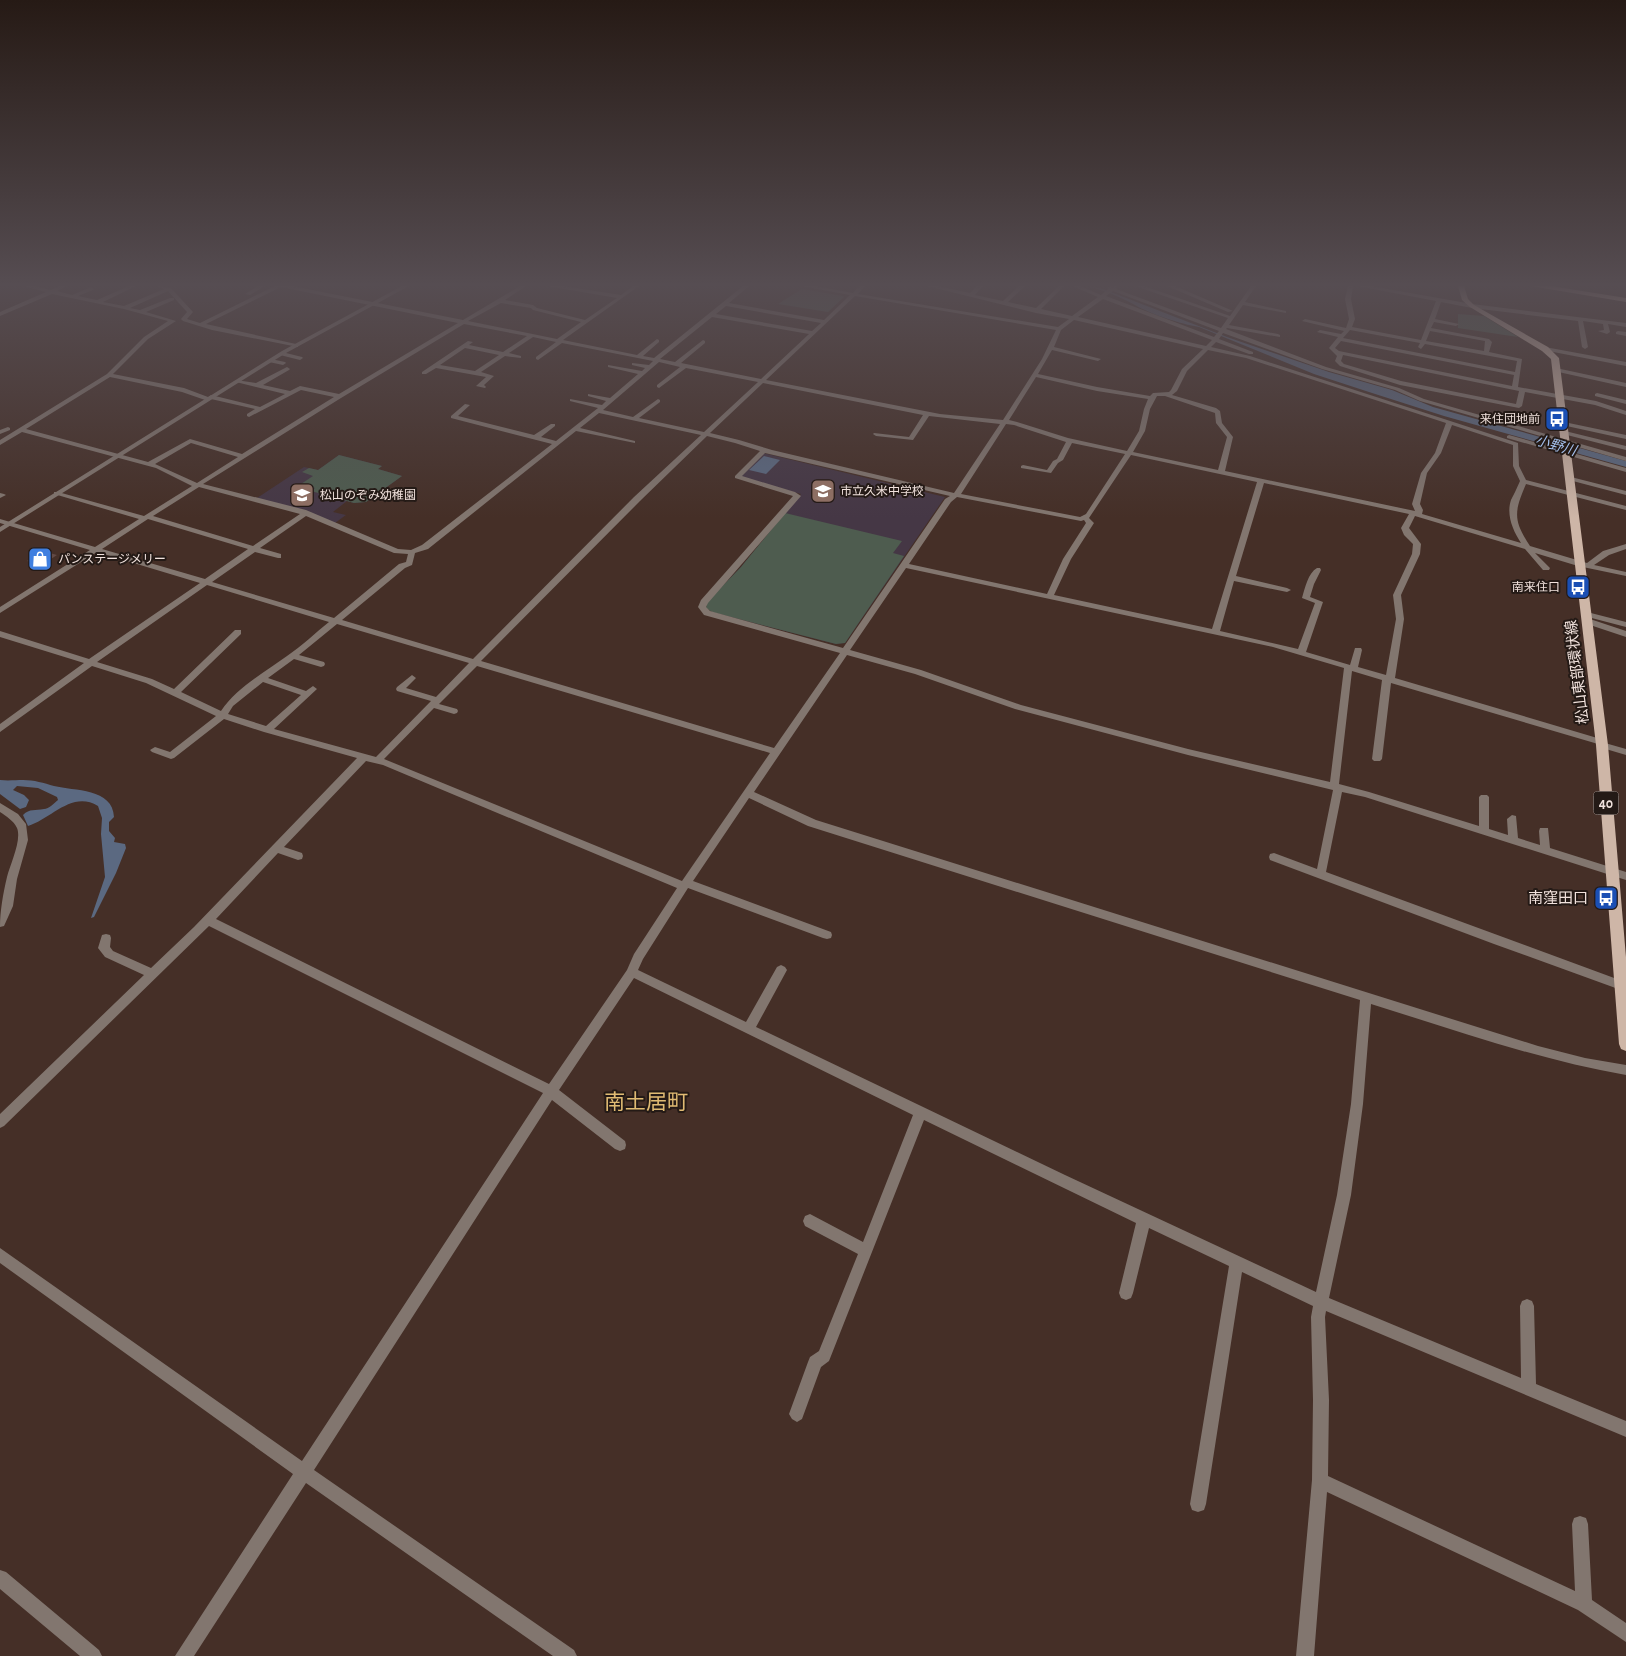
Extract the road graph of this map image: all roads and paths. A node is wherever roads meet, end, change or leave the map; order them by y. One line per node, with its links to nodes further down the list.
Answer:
1 (120, 363): 34 (street)
2 (267, 363): 38 (street)
3 (393, 363): 53 (street)
4 (440, 363): 24 (street)
5 (491, 363): 32 (street)
6 (654, 363): 27 (street)
7 (671, 363): 22 (street)
8 (782, 363): 39 (street)
9 (1042, 363): 36 (street)
10 (1191, 363): 51 (street)
11 (1267, 363): 70 (street)
12 (1283, 363): 87 (street)
13 (1312, 363): 48 (street)
14 (1340, 363): 40 (street)
15 (1390, 363): 28 (street)
16 (1415, 363): 28 (street)
17 (1464, 363): 35 (street)
18 (1519, 363): 35 (street)
19 (1555, 363): 30 (main road, 松山東部環状線 / 40)
20 (1607, 363): 23 (street)
21 (634, 364): 27 (street)
22 (676, 364): 26 (street)
23 (1626, 364)
24 (436, 366): 31 (street); 32 (street)
25 (610, 366): 33 (street)
26 (685, 366): 39 (street); 45 (street)
27 (650, 367): 33 (street)
28 (1413, 368): 40 (street); 47 (street)
29 (287, 369): 42 (street)
30 (1556, 370): 37 (street); 54 (main road, 松山東部環状線 / 40)
31 (424, 373)
32 (476, 373): 43 (street)
33 (642, 373): 44 (street)
34 (109, 374): 55 (street); 76 (street)
35 (1517, 374): 47 (street)
36 (1035, 375): 56 (street); 69 (street)
37 (1601, 379): 41 (street); 52 (street)
38 (238, 380): 42 (street); 55 (street)
39 (764, 381): 66 (street); 80 (street)
40 (1407, 384): 47 (street); 48 (street)
41 (1625, 384)
42 (258, 385): 49 (street)
43 (483, 386)
44 (627, 386): 46 (street); 58 (street)
45 (659, 386)
46 (638, 388)
47 (1518, 389): 54 (street)
48 (1404, 392): 87 (street)
49 (290, 393): 53 (street); 63 (street)
50 (590, 394): 58 (street)
51 (1166, 394): 56 (street); 97 (street)
52 (1597, 395): 60 (street); 61 (street)
53 (339, 396): 92 (street)
54 (1560, 397): 61 (street); 71 (main road, 松山東部環状線 / 40)
55 (210, 398): 63 (street); 91 (street)
56 (1152, 398): 90 (street)
57 (572, 400): 64 (street)
58 (610, 400): 64 (street)
59 (658, 400): 68 (street)
60 (1626, 402)
61 (1596, 403): 65 (street)
62 (468, 405): 81 (street)
63 (261, 409): 67 (street)
64 (600, 409): 68 (street); 74 (street)
65 (1626, 412)
66 (927, 413): 69 (street); 79 (street)
67 (249, 415)
68 (634, 419): 80 (street)
69 (1005, 422): 83 (street); 105 (street)
70 (1449, 424): 100 (street); 108 (street)
71 (1564, 424): 78 (main road, 松山東部環状線 / 40); 82 (street)
72 (552, 425): 81 (street)
73 (566, 425): 74 (street)
74 (576, 428): 84 (street); 85 (street)
75 (8, 429): 77 (street)
76 (21, 430): 86 (street); 91 (street)
77 (0, 432)
78 (1565, 433): 87 (main road, 松山東部環状線 / 40); 88 (street)
79 (876, 434)
80 (707, 435): 89 (street); 142 (street)
81 (536, 437): 84 (street)
82 (1626, 437)
83 (1070, 441): 90 (street); 95 (street)
84 (558, 442): 118 (street)
85 (633, 442)
86 (0, 443)
87 (1567, 448): 93 (street); 96 (street); 98 (main road, 松山東部環状線 / 40)
88 (1626, 448)
89 (764, 450): 105 (street); 137 (street)
90 (1127, 453): 97 (street); 110 (street)
91 (116, 456): 94 (street); 102 (street)
92 (243, 456): 94 (street); 101 (street)
93 (1626, 459)
94 (150, 464): 101 (street)
95 (1023, 467)
96 (1626, 470)
97 (1221, 473): 99 (street)
98 (1571, 478): 103 (street); 104 (main road, 松山東部環状線 / 40)
99 (1261, 481): 108 (street); 125 (street)
100 (1523, 481): 104 (street); 115 (street)
101 (199, 485): 107 (street); 109 (street)
102 (56, 493): 109 (street); 112 (street)
103 (1626, 493)
104 (1572, 494): 106 (street); 121 (main road, 松山東部環状線 / 40)
105 (955, 495): 110 (street); 120 (street)
106 (1626, 508)
107 (306, 513): 116 (street); 118 (street)
108 (1416, 513): 115 (street); 147 (street)
109 (147, 518): 116 (street); 117 (street)
110 (1086, 518): 128 (street)
111 (0, 521): 112 (street)
112 (10, 524): 113 (street); 117 (street)
113 (0, 530)
114 (1626, 546): 121 (street)
115 (1527, 548): 121 (street); 122 (street)
116 (254, 549): 119 (street); 126 (street)
117 (96, 550): 126 (street); 129 (street)
118 (412, 552): 131 (street)
119 (278, 556)
120 (904, 565): 128 (street); 137 (street)
121 (1585, 565): 124 (street); 130 (main road, 松山東部環状線 / 40)
122 (1546, 568)
123 (1317, 570): 139 (street)
124 (1626, 574)
125 (1232, 578): 127 (street); 134 (street)
126 (206, 583): 131 (street); 141 (street)
127 (1287, 590)
128 (1050, 596): 134 (street)
129 (0, 611)
130 (1587, 617): 132 (street); 136 (street); 154 (main road, 松山東部環状線 / 40)
131 (334, 621): 140 (street); 142 (street)
132 (1626, 625)
133 (238, 632): 148 (street)
134 (1215, 632): 139 (street)
135 (0, 634): 141 (street)
136 (1626, 634)
137 (844, 650): 156 (street); 161 (street)
138 (1358, 650): 144 (street)
139 (1301, 653): 144 (street)
140 (293, 656): 143 (street); 146 (street)
141 (90, 663): 148 (street); 152 (street)
142 (474, 663): 149 (street); 156 (street)
143 (321, 664)
144 (1351, 668): 147 (street); 161 (street)
145 (412, 678): 149 (street)
146 (262, 679): 151 (street); 153 (street)
147 (1388, 679): 154 (street); 159 (street)
148 (175, 693): 151 (street)
149 (435, 702): 150 (street); 160 (street)
150 (454, 711)
151 (223, 716): 153 (street); 155 (street)
152 (0, 729)
153 (267, 730): 158 (street)
154 (1602, 744): 157 (street); 173 (main road, 松山東部環状線 / 40)
155 (154, 750)
156 (776, 752): 162 (street)
157 (1626, 752)
158 (364, 757): 160 (street); 169 (street)
159 (1377, 759)
160 (377, 761): 176 (street)
161 (1336, 786): 166 (street); 174 (street)
162 (747, 793): 176 (street); 185 (street)
163 (1484, 797): 166 (street)
164 (0, 808): 178 (street)
165 (1512, 819): 168 (street)
166 (1484, 831): 168 (street)
167 (1544, 831): 170 (street)
168 (1513, 840): 170 (street)
169 (275, 848): 171 (street); 177 (street)
170 (1545, 851): 173 (street)
171 (298, 856)
172 (1274, 857): 174 (street)
173 (1612, 872): 175 (street); 184 (main road, 松山東部環状線 / 40)
174 (1321, 873): 184 (street)
175 (1626, 876)
176 (685, 884): 179 (street); 182 (street)
177 (208, 920): 183 (street); 189 (street)
178 (0, 923)
179 (828, 935)
180 (106, 938): 183 (street)
181 (781, 970): 186 (street)
182 (632, 972): 186 (street); 189 (street)
183 (153, 974): 191 (street)
184 (1621, 985): 187 (main road, 松山東部環状線 / 40)
185 (1366, 998): 188 (street); 199 (street)
186 (749, 1028): 190 (street)
187 (1626, 1044)
188 (1626, 1070)
189 (551, 1091): 192 (street); 204 (street)
190 (922, 1112): 193 (street); 195 (street)
191 (0, 1122)
192 (620, 1145)
193 (1144, 1219): 197 (street); 198 (street)
194 (810, 1221): 195 (street)
195 (866, 1251): 202 (street)
196 (0, 1255): 204 (street)
197 (1236, 1262): 199 (street); 206 (street)
198 (1126, 1293)
199 (1321, 1302): 201 (street); 205 (street)
200 (1527, 1306): 201 (street)
201 (1529, 1389): 203 (street)
202 (797, 1414)
203 (1626, 1429)
204 (302, 1471): 212 (street); 213 (street)
205 (1320, 1480): 209 (street); 214 (street)
206 (1198, 1504)
207 (1580, 1524): 209 (street)
208 (0, 1578): 211 (street)
209 (1584, 1604): 210 (street)
210 (1626, 1633)
211 (93, 1656)
212 (184, 1656)
213 (568, 1656)
214 (1305, 1656)

